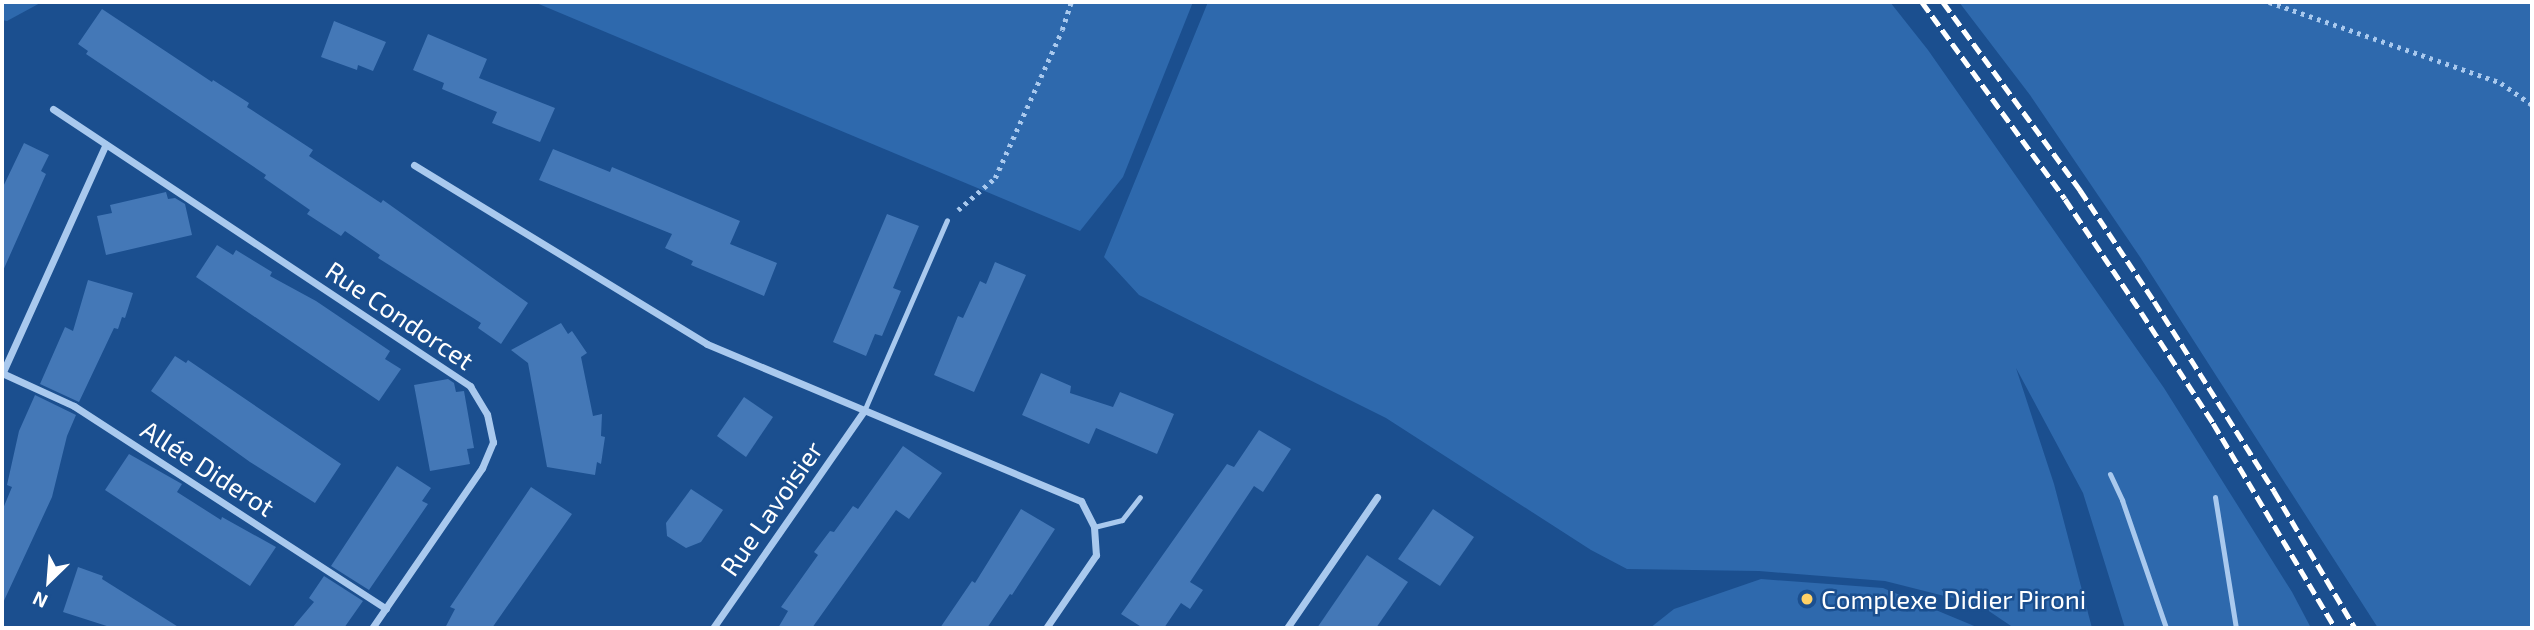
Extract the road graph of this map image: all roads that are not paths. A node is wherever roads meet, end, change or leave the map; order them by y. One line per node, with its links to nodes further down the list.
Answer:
1 (53, 108): 2 (street, Rue Condorcet)
2 (106, 144): 5 (street); 12 (street, Rue Condorcet)
3 (414, 164): 6 (street)
4 (947, 220): 6 (lane)
5 (2, 373): 12 (street, Allée Diderot)
6 (864, 411): 11 (street); 14 (street, Rue Lavoisier)
7 (2110, 474): 17 (lane)
8 (1140, 497): 11 (lane)
9 (1377, 497): 16 (street)
10 (2215, 497): 18 (lane)
11 (1094, 527): 15 (street)
12 (386, 609): 13 (street, Rue Condorcet)
13 (372, 628)
14 (713, 628)
15 (1046, 628)
16 (1287, 628)
17 (2166, 628)
18 (2236, 628)

